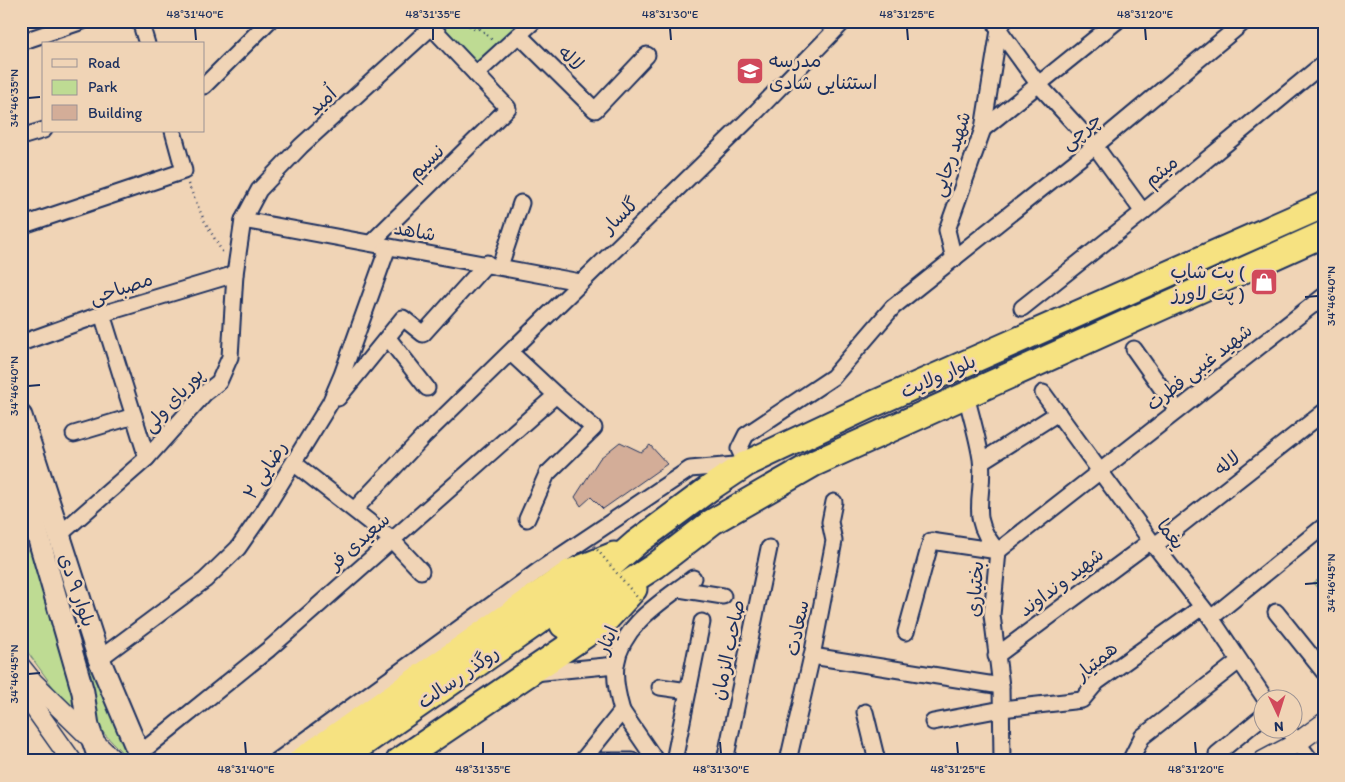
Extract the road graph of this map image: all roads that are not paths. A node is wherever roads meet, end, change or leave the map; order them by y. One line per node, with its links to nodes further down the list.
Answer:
1 (83, 21): 11 (street)
2 (140, 21): 12 (street)
3 (269, 21): 16 (street)
4 (534, 21): 10 (street)
5 (844, 21): 34 (street, گلسار)
6 (1117, 21): 17 (street)
7 (1245, 21): 22 (street, چرچی)
8 (432, 23): 15 (street); 26 (street, اُمید)
9 (999, 24): 17 (street); 18 (street, شهید رجایی)
10 (519, 35): 13 (street, لاله); 15 (street)
11 (21, 42)
12 (146, 42)
13 (647, 55)
14 (1324, 63): 25 (street, میثم)
15 (476, 74): 29 (street, نسیم)
16 (205, 85)
17 (1039, 85): 18 (street); 22 (street)
18 (983, 129): 31 (street, شهید رجایی)
19 (42, 131): 21 (street)
20 (173, 132): 27 (street)
21 (21, 137)
22 (1095, 146): 25 (street); 31 (street, چرچی)
23 (521, 203): 32 (street)
24 (1324, 205): 56 (highway, بلوار ولایت)
25 (1143, 212): 36 (street, میثم)
26 (243, 220): 29 (street, شاهد); 33 (street, پوریای ولی)
27 (21, 226)
28 (1324, 234): 45 (highway, بلوار ولایت)
29 (371, 243): 30 (street, شاهد)
30 (388, 247): 32 (street, شاهد); 51 (street, رضایی ۲)
31 (954, 259): 56 (street, چرچی)
32 (493, 265): 34 (street, شاهد); 38 (street)
33 (235, 274): 37 (street, مصباحی); 53 (street, پوریای ولی)
34 (580, 282): 41 (street, گلسار)
35 (1324, 296): 46 (street, شهید غیبی فطرت)
36 (1022, 308)
37 (102, 314): 39 (street, مصباحی); 50 (street)
38 (388, 338): 42 (street); 51 (street)
39 (21, 343)
40 (1134, 349): 46 (street)
41 (511, 353): 44 (street); 60 (street, گلسار)
42 (427, 388)
43 (1043, 393): 48 (street, یغما)
44 (556, 395): 61 (street); 65 (street, سعیدی فر)
45 (966, 395): 54 (street, بختیاری); 70 (highway, بلوار ولایت)
46 (1177, 410): 57 (street, شهید غیبی فطرت)
47 (1324, 412): 66 (street, لاله)
48 (1058, 413): 54 (street); 57 (street, یغما)
49 (21, 416): 64 (main road, بلوار ۹ دی)
50 (134, 416): 52 (street); 53 (street)
51 (315, 425): 55 (street, رضایی ۲)
52 (74, 434)
53 (147, 458): 64 (street, پوریای ولی)
54 (982, 461): 69 (street, بختیاری)
55 (294, 464): 60 (street); 82 (street, رضایی ۲)
56 (746, 464): 67 (highway, بلوار ولایت); 109 (street)
57 (1099, 470): 66 (street, یغما); 69 (street, شهید غیبی فطرت)
58 (21, 477): 62 (main road, بلوار ۹ دی)
59 (834, 502): 80 (street, سعادت)
60 (355, 510): 65 (street)
61 (527, 519)
62 (26, 520): 100 (main road, بلوار ۹ دی)
63 (1324, 526): 77 (street, همتیار)
64 (58, 536): 82 (main road, بلوار ۹ دی)
65 (391, 539): 71 (street); 104 (street, سعیدی فر)
66 (1152, 543): 77 (street, یغما); 81 (street, شهید ونداوند)
67 (636, 544): 75 (highway, بلوار ولایت); 110 (highway)
68 (770, 548): 118 (street, صاحب الزمان)
69 (998, 551): 79 (street); 81 (street, بختیاری)
70 (655, 566): 75 (highway, بلوار ولایت); 87 (highway)
71 (421, 571)
72 (693, 578): 73 (street, ایثار)
73 (679, 588): 74 (street); 84 (street, ایثار)
74 (723, 596)
75 (584, 600): 111 (highway, روگذر رسالت); 112 (highway, روگذر رسالت)
76 (1276, 612): 86 (street)
77 (1206, 613): 83 (street, یغما); 93 (street, همتیار)
78 (702, 622): 92 (street)
79 (906, 632)
80 (812, 656): 88 (street); 119 (street, سعادت)
81 (996, 656): 88 (street, بختیاری)
82 (99, 659): 104 (main road, بلوار ۹ دی)
83 (1239, 662): 91 (street, یغما); 122 (street)
84 (616, 665): 87 (street); 94 (street, ایثار)
85 (21, 667): 100 (street)
86 (1324, 672)
87 (527, 674): 113 (highway)
88 (1000, 686): 93 (street, بختیاری)
89 (660, 687): 92 (street)
90 (21, 689): 106 (street)
91 (1259, 690)
92 (688, 692): 117 (street)
93 (1002, 709): 96 (street, همتیار); 121 (street, بختیاری)
94 (622, 711): 114 (street); 116 (street)
95 (865, 712): 120 (street)
96 (932, 722)
97 (1324, 723): 99 (street)
98 (1252, 725): 103 (street)
99 (1302, 732)
100 (92, 738): 107 (main road, بلوار ۹ دی); 108 (street)
101 (1288, 740): 105 (street)
102 (1295, 740): 123 (street)
103 (1217, 754)
104 (143, 758)
105 (1267, 760)
106 (72, 761)
107 (100, 761)
108 (114, 761)
109 (277, 761)
110 (301, 761)
111 (338, 761)
112 (365, 761)
113 (399, 761)
114 (582, 761): 115 (street)
115 (632, 761)
116 (656, 761)
117 (674, 761)
118 (726, 761)
119 (788, 761)
120 (877, 761)
121 (1002, 761)
122 (1130, 761)
123 (1312, 761)

